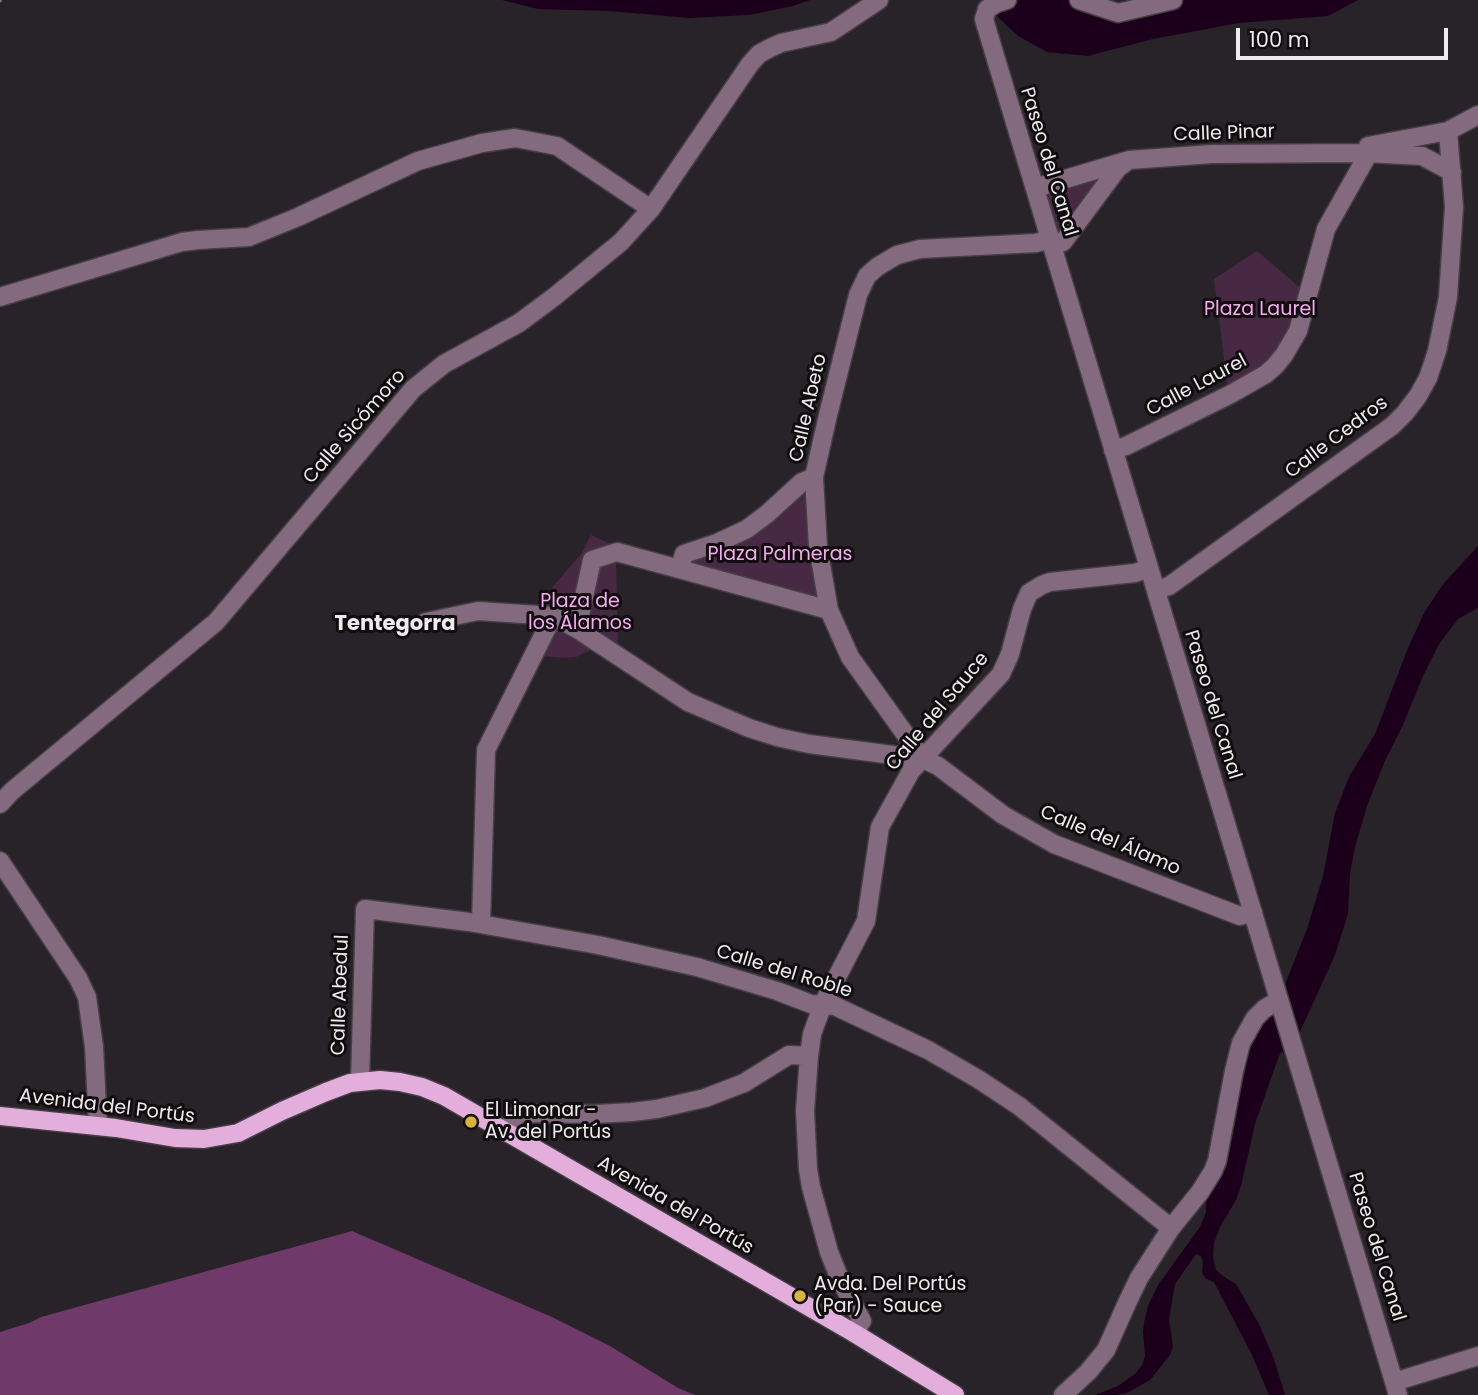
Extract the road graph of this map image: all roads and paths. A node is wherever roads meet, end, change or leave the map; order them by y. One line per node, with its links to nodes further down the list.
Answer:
1 (878, 0): 12 (street, Calle Sicómoro)
2 (1007, 0): 11 (street, Paseo del Canal)
3 (1079, 0): 4 (street)
4 (1173, 0)
5 (1478, 114): 6 (street, Calle Pinar)
6 (1448, 131): 7 (street, Calle Pinar); 10 (street, Calle Cedros)
7 (1320, 153): 8 (street, Calle Pinar); 9 (street, Calle Pinar)
8 (1366, 153): 10 (street, Calle Pinar); 15 (street, Calle Laurel)
9 (1129, 160): 11 (street, Calle Pinar); 13 (street)
10 (1452, 172): 19 (street, Calle Cedros)
11 (1034, 188): 13 (street, Paseo del Canal)
12 (652, 209): 14 (street); 25 (street, Calle Sicómoro)
13 (1051, 242): 15 (street, Paseo del Canal); 16 (street, Calle Abeto)
14 (0, 297)
15 (1113, 450): 17 (street, Paseo del Canal)
16 (814, 477): 18 (street); 20 (street, Calle Abeto)
17 (1149, 568): 19 (street, Paseo del Canal); 24 (street, Calle del Sauce)
18 (679, 569): 20 (street); 23 (street)
19 (1156, 590): 28 (street, Paseo del Canal)
20 (829, 610): 24 (street, Calle Abeto)
21 (553, 616): 22 (street); 23 (street, Calle del Álamo); 29 (street)
22 (426, 622)
23 (577, 629): 24 (street, Calle del Álamo)
24 (923, 759): 28 (street, Calle del Álamo); 31 (street, Calle del Sauce)
25 (0, 804)
26 (0, 861): 35 (street)
27 (365, 909): 29 (street, Calle del Roble); 33 (street, Calle Abedul)
28 (1253, 912): 30 (street, Paseo del Canal)
29 (481, 925): 31 (street, Calle del Roble)
30 (1279, 1000): 37 (street); 40 (street, Paseo del Canal)
31 (823, 1004): 32 (street, Calle del Sauce); 37 (street, Calle del Roble)
32 (809, 1056): 36 (street); 38 (street, Calle del Sauce)
33 (360, 1081): 35 (main road, Avenida del Portús); 36 (main road, Avenida del Portús)
34 (0, 1116): 35 (main road, Avenida del Portús)
35 (98, 1126)
36 (506, 1132): 38 (main road, Avenida del Portús)
37 (1171, 1228): 42 (street)
38 (855, 1333): 41 (main road, Avenida del Portús)
39 (1478, 1356): 40 (street)
40 (1396, 1388)
41 (955, 1395)
42 (1063, 1395)

